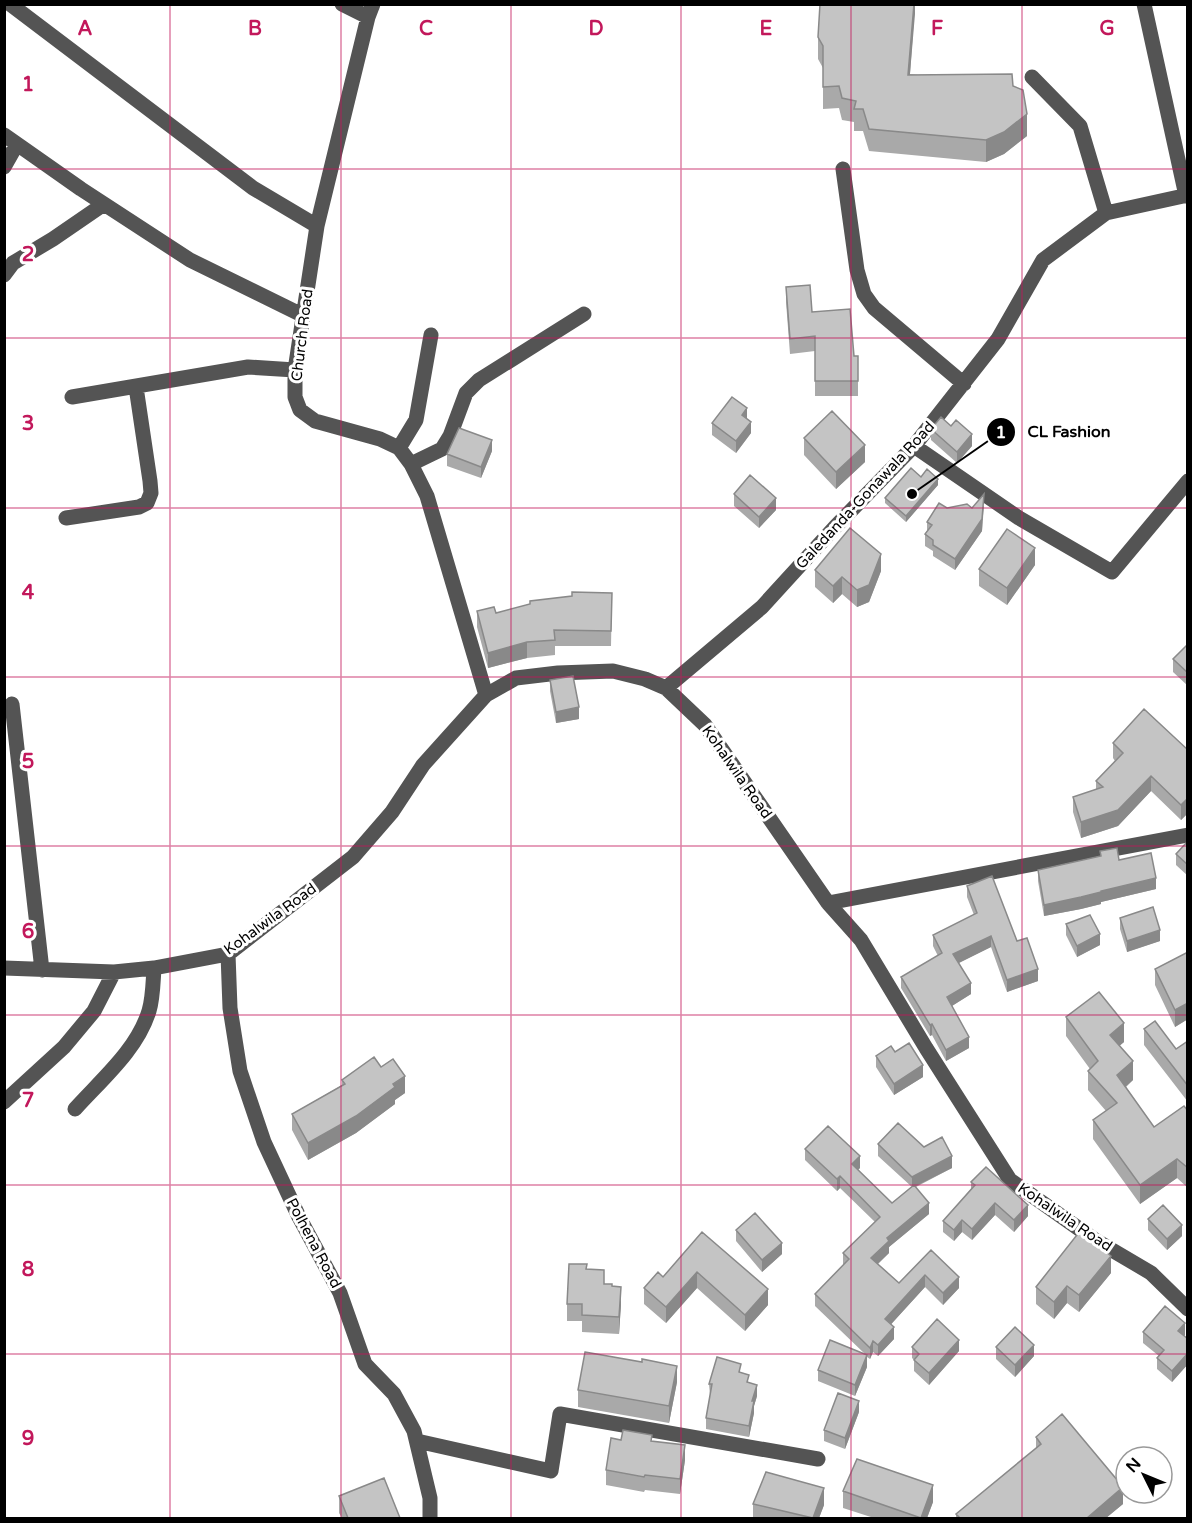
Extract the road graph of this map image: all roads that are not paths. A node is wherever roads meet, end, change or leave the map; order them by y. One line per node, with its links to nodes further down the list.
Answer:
1 (10, 4): 12 (street)
2 (342, 4): 4 (street)
3 (1144, 4): 9 (street)
4 (370, 11): 12 (street, Church Road)
5 (1032, 77): 11 (street)
6 (11, 139): 7 (street); 10 (street)
7 (4, 167)
8 (843, 169): 18 (street)
9 (1187, 195): 11 (street, Galedanda-Gonawala Road)
10 (104, 204): 13 (street); 15 (street)
11 (1106, 213): 18 (street, Galedanda-Gonawala Road)
12 (317, 226): 15 (street, Church Road)
13 (4, 275)
14 (584, 314): 23 (street)
15 (302, 315): 17 (street, Church Road)
16 (431, 335): 22 (street)
17 (295, 370): 19 (street); 22 (street, Church Road)
18 (964, 384): 21 (street, Galedanda-Gonawala Road)
19 (136, 387): 20 (street); 25 (street)
20 (72, 397)
21 (914, 446): 24 (street); 26 (street, Galedanda-Gonawala Road)
22 (399, 447): 23 (street)
23 (411, 464): 27 (street)
24 (1188, 481)
25 (66, 518)
26 (666, 688): 27 (street, Kohalwila Road); 30 (street, Kohalwila Road)
27 (486, 695): 31 (street, Kohalwila Road)
28 (12, 704): 34 (street)
29 (1188, 834): 30 (street)
30 (828, 903): 38 (street, Kohalwila Road)
31 (228, 954): 33 (street, Kohalwila Road); 39 (street, Polhena Road)
32 (4, 968): 34 (street, Kohalwila Road)
33 (154, 968): 35 (street, Kohalwila Road); 37 (street)
34 (42, 970): 35 (street, Kohalwila Road)
35 (114, 972): 36 (street)
36 (4, 1102)
37 (75, 1109)
38 (1188, 1309)
39 (417, 1441): 40 (street); 41 (street, Polhena Road)
40 (818, 1459)
41 (430, 1518)

